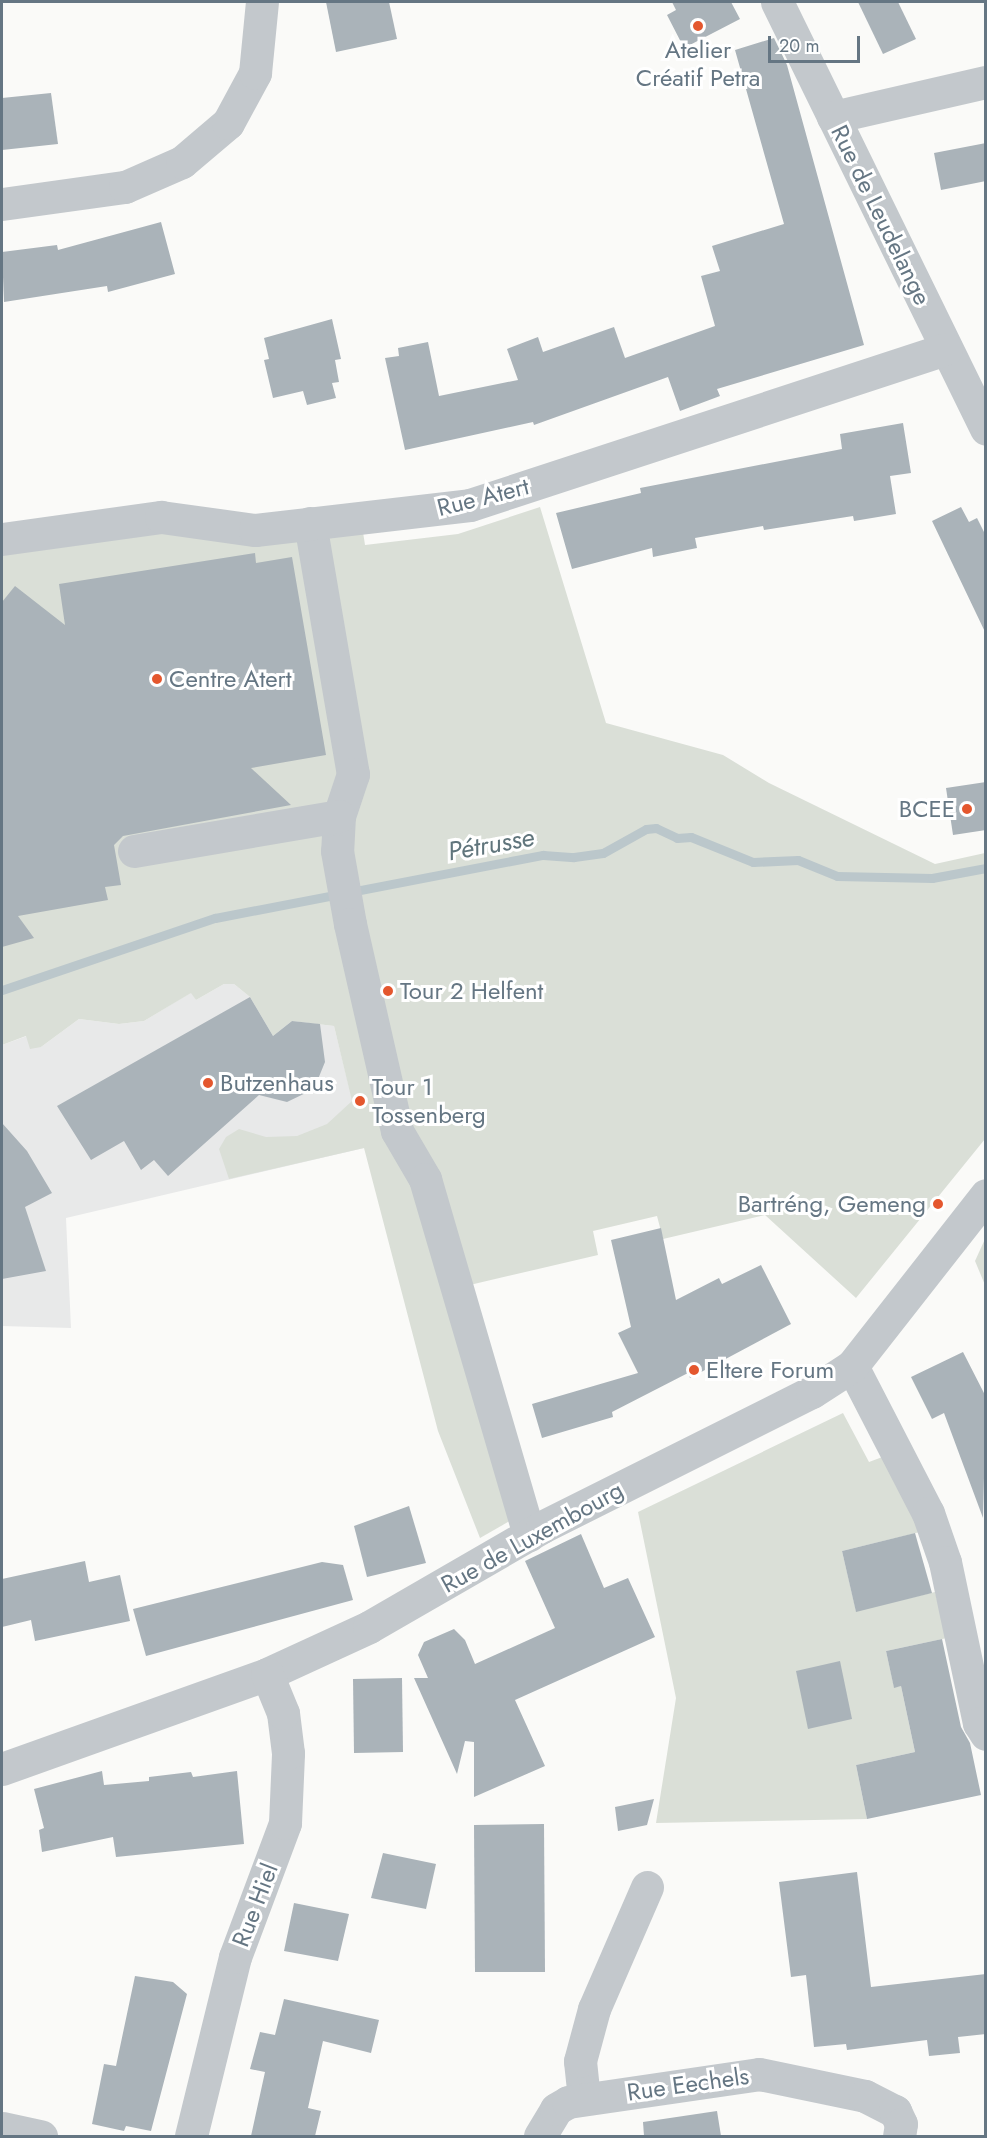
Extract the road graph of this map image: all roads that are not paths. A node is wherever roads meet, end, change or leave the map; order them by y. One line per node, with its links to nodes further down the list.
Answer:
1 (262, 2): 5 (street)
2 (777, 2): 4 (street, Rue de Leudelange)
3 (986, 82): 4 (street)
4 (833, 117): 6 (street, Rue de Leudelange)
5 (2, 204)
6 (946, 349): 7 (street, Rue de Leudelange); 8 (street, Rue Atert)
7 (986, 428)
8 (310, 523): 9 (street, Rue Atert); 10 (street)
9 (2, 539)
10 (339, 816): 11 (street); 14 (street)
11 (134, 851)
12 (986, 1195): 13 (street, Rue de Luxembourg)
13 (852, 1366): 14 (street, Rue de Luxembourg); 16 (street)
14 (529, 1535): 15 (street, Rue de Luxembourg)
15 (267, 1674): 17 (street, Rue de Luxembourg); 23 (street, Rue Hiel)
16 (986, 1734)
17 (2, 1769)
18 (647, 1887): 19 (street)
19 (584, 2099): 20 (street, Rue Eechels); 24 (street, Rue Eechels)
20 (897, 2124)
21 (2, 2128): 22 (street)
22 (41, 2136)
23 (191, 2136)
24 (540, 2136)

